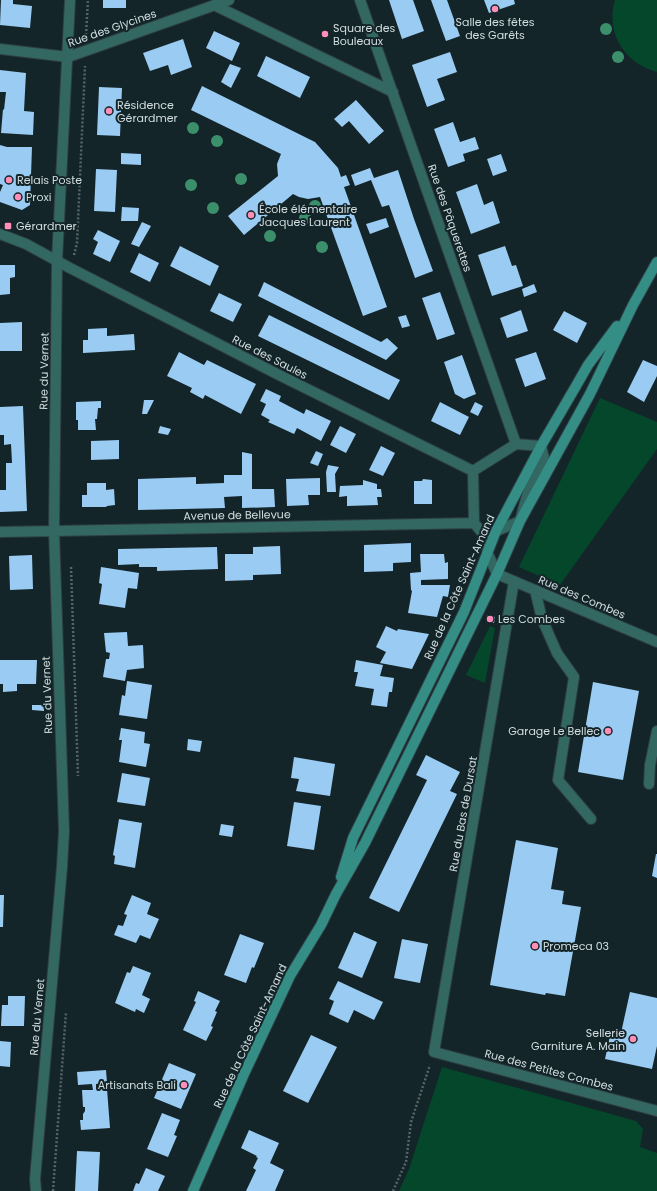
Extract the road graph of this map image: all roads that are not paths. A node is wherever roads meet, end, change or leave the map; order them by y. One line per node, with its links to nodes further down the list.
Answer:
1 (70, 0): 6 (street, Rue du Vernet)
2 (229, 0): 4 (street, Rue des Glycines)
3 (360, 0): 7 (street, Rue des Pâquerettes)
4 (214, 5): 6 (street, Rue des Glycines); 7 (street)
5 (0, 48): 6 (street, Rue des Glycines)
6 (68, 56): 9 (street, Rue du Vernet)
7 (393, 92): 12 (street, Rue des Pâquerettes)
8 (0, 234): 9 (street)
9 (57, 261): 14 (street, Rue des Saules); 17 (street, Rue du Vernet)
10 (657, 262): 11 (main road)
11 (633, 305): 13 (main road, Rue de la Côte Saint-Amand); 15 (main road, Rue de la Côte Saint-Amand)
12 (516, 444): 13 (street); 14 (street)
13 (541, 446): 15 (street); 18 (main road, Rue de la Côte Saint-Amand)
14 (473, 471): 16 (street)
15 (520, 521): 18 (street); 22 (main road, Rue de la Côte Saint-Amand)
16 (474, 523): 17 (street, Avenue de Bellevue); 20 (street)
17 (54, 531): 19 (street, Avenue de Bellevue); 32 (street, Rue du Vernet)
18 (496, 531): 20 (street); 21 (main road, Rue de la Côte Saint-Amand)
19 (0, 532)
20 (485, 536): 21 (street)
21 (488, 554): 22 (street); 29 (main road, Rue de la Côte Saint-Amand)
22 (497, 574): 23 (street, Rue des Combes); 29 (main road, Rue de la Côte Saint-Amand)
23 (514, 581): 24 (street, Rue des Combes); 30 (street, Rue du Bas de Dursat)
24 (535, 590): 25 (street, Rue des Combes); 28 (street)
25 (657, 642)
26 (657, 731): 27 (street)
27 (649, 784)
28 (591, 819)
29 (336, 894): 33 (main road, Rue de la Côte Saint-Amand)
30 (434, 1052): 31 (street, Rue des Petites Combes)
31 (657, 1111)
32 (36, 1191)
33 (193, 1191)

